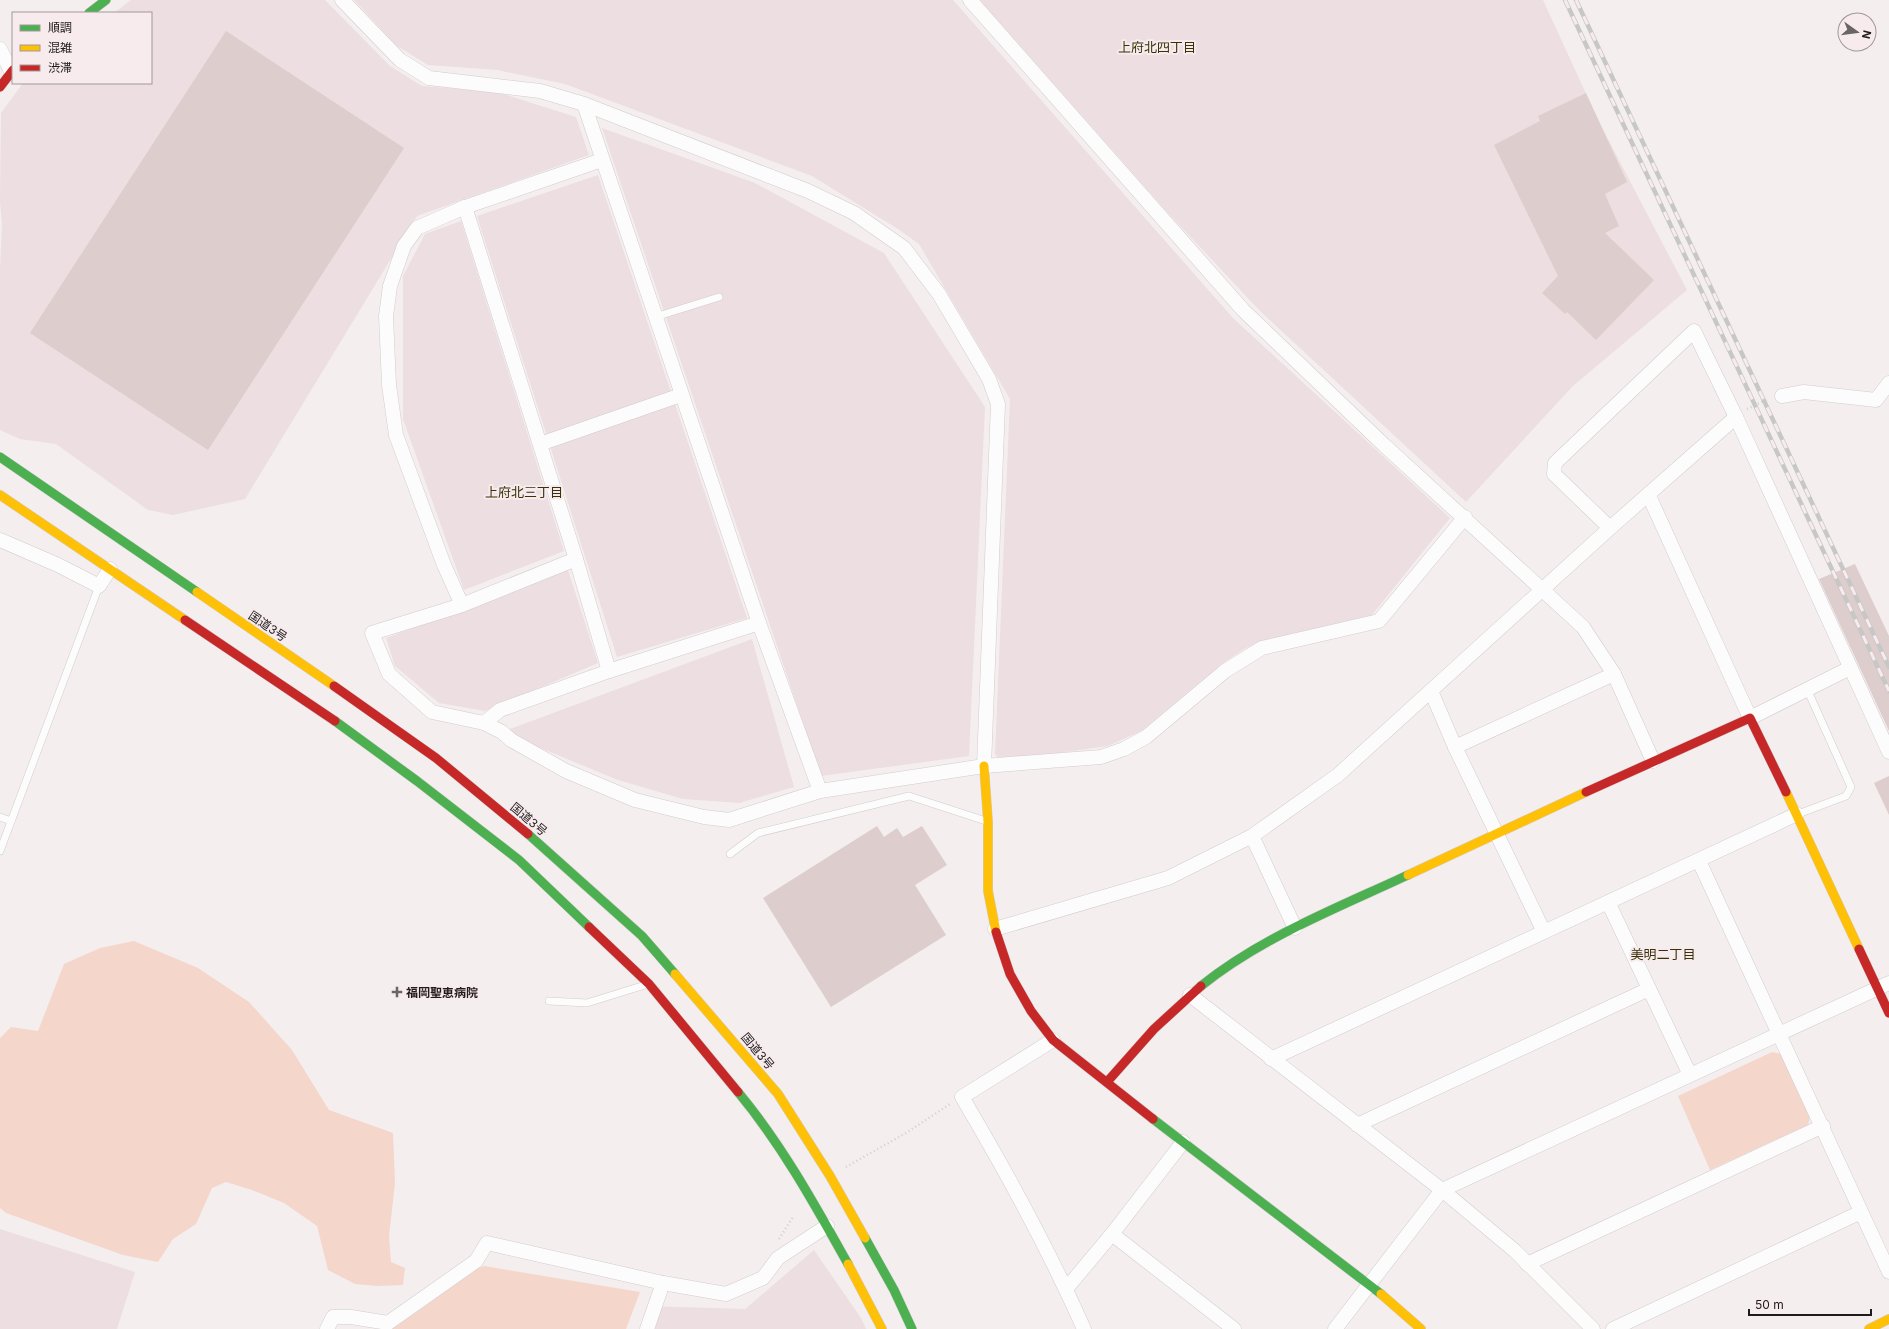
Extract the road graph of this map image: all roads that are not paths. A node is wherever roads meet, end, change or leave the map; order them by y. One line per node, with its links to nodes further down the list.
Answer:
1 (106, 0): 4 (main road)
2 (342, 0): 8 (street)
3 (970, 0): 21 (street)
4 (90, 12)
5 (0, 49): 6 (street)
6 (12, 71): 7 (main road)
7 (0, 87)
8 (584, 104): 9 (street); 40 (street)
9 (602, 160): 10 (street); 12 (street)
10 (465, 207): 17 (street); 28 (street)
11 (719, 297): 12 (lane)
12 (655, 317): 14 (street)
13 (1889, 383): 15 (street)
14 (682, 395): 17 (street); 29 (street)
15 (1782, 396)
16 (1736, 417): 20 (street); 22 (street); 30 (street)
17 (540, 444): 24 (street)
18 (0, 457): 82 (main road, 国道3号)
19 (0, 495): 25 (main road)
20 (1649, 496): 22 (street); 35 (street)
21 (1465, 517): 27 (street); 40 (street)
22 (1610, 528): 27 (street)
23 (0, 540): 26 (street)
24 (576, 559): 28 (street); 31 (street)
25 (110, 570): 26 (street); 55 (main road)
26 (99, 586): 44 (lane)
27 (1543, 589): 32 (street); 34 (street)
28 (462, 605): 36 (street)
29 (759, 623): 31 (street); 41 (street)
30 (1850, 668): 33 (street); 38 (street)
31 (609, 671): 36 (street)
32 (1614, 674): 37 (street); 39 (street)
33 (1807, 689): 35 (street); 42 (lane)
34 (1431, 691): 37 (street); 47 (street)
35 (1750, 718): 39 (main road); 42 (main road)
36 (484, 723): 41 (street)
37 (1455, 747): 46 (street)
38 (1889, 752)
39 (1653, 761): 46 (main road)
40 (984, 766): 41 (street); 45 (main road)
41 (820, 791)
42 (1797, 814): 50 (street); 56 (main road)
43 (0, 818): 44 (lane)
44 (11, 820): 48 (lane)
45 (988, 822): 49 (lane); 53 (main road)
46 (1496, 834): 52 (main road); 54 (street)
47 (1252, 836): 52 (street); 53 (street)
48 (0, 850)
49 (730, 854)
50 (1699, 861): 51 (street); 61 (street)
51 (1608, 902): 54 (street); 57 (street)
52 (1295, 928): 58 (main road)
53 (995, 929): 62 (main road)
54 (1544, 932): 63 (street)
55 (649, 984): 59 (lane); 71 (main road)
56 (1883, 985): 60 (main road); 61 (street)
57 (1649, 989): 64 (street); 66 (street)
58 (1190, 995): 63 (street); 65 (main road)
59 (549, 1001)
60 (1889, 1012)
61 (1779, 1033): 64 (street); 67 (street)
62 (1054, 1040): 65 (main road); 77 (street)
63 (1271, 1059): 66 (street)
64 (1690, 1075): 69 (street)
65 (1107, 1082): 68 (main road)
66 (1357, 1125): 69 (street)
67 (1823, 1126): 70 (street); 73 (street)
68 (1183, 1142): 72 (street); 76 (main road)
69 (1442, 1190): 73 (street); 76 (street)
70 (1862, 1212): 74 (street); 88 (street)
71 (827, 1226): 75 (street); 81 (main road)
72 (1112, 1234): 77 (street); 84 (street)
73 (1527, 1264): 87 (street)
74 (1889, 1272)
75 (663, 1283): 79 (street); 80 (street)
76 (1369, 1284): 85 (street); 86 (main road)
77 (1066, 1289): 83 (street)
78 (1889, 1319): 89 (main road)
79 (327, 1329)
80 (647, 1329)
81 (882, 1329)
82 (912, 1329)
83 (1084, 1329)
84 (1234, 1329)
85 (1335, 1329)
86 (1421, 1329)
87 (1593, 1329)
88 (1613, 1329)
89 (1869, 1329)

